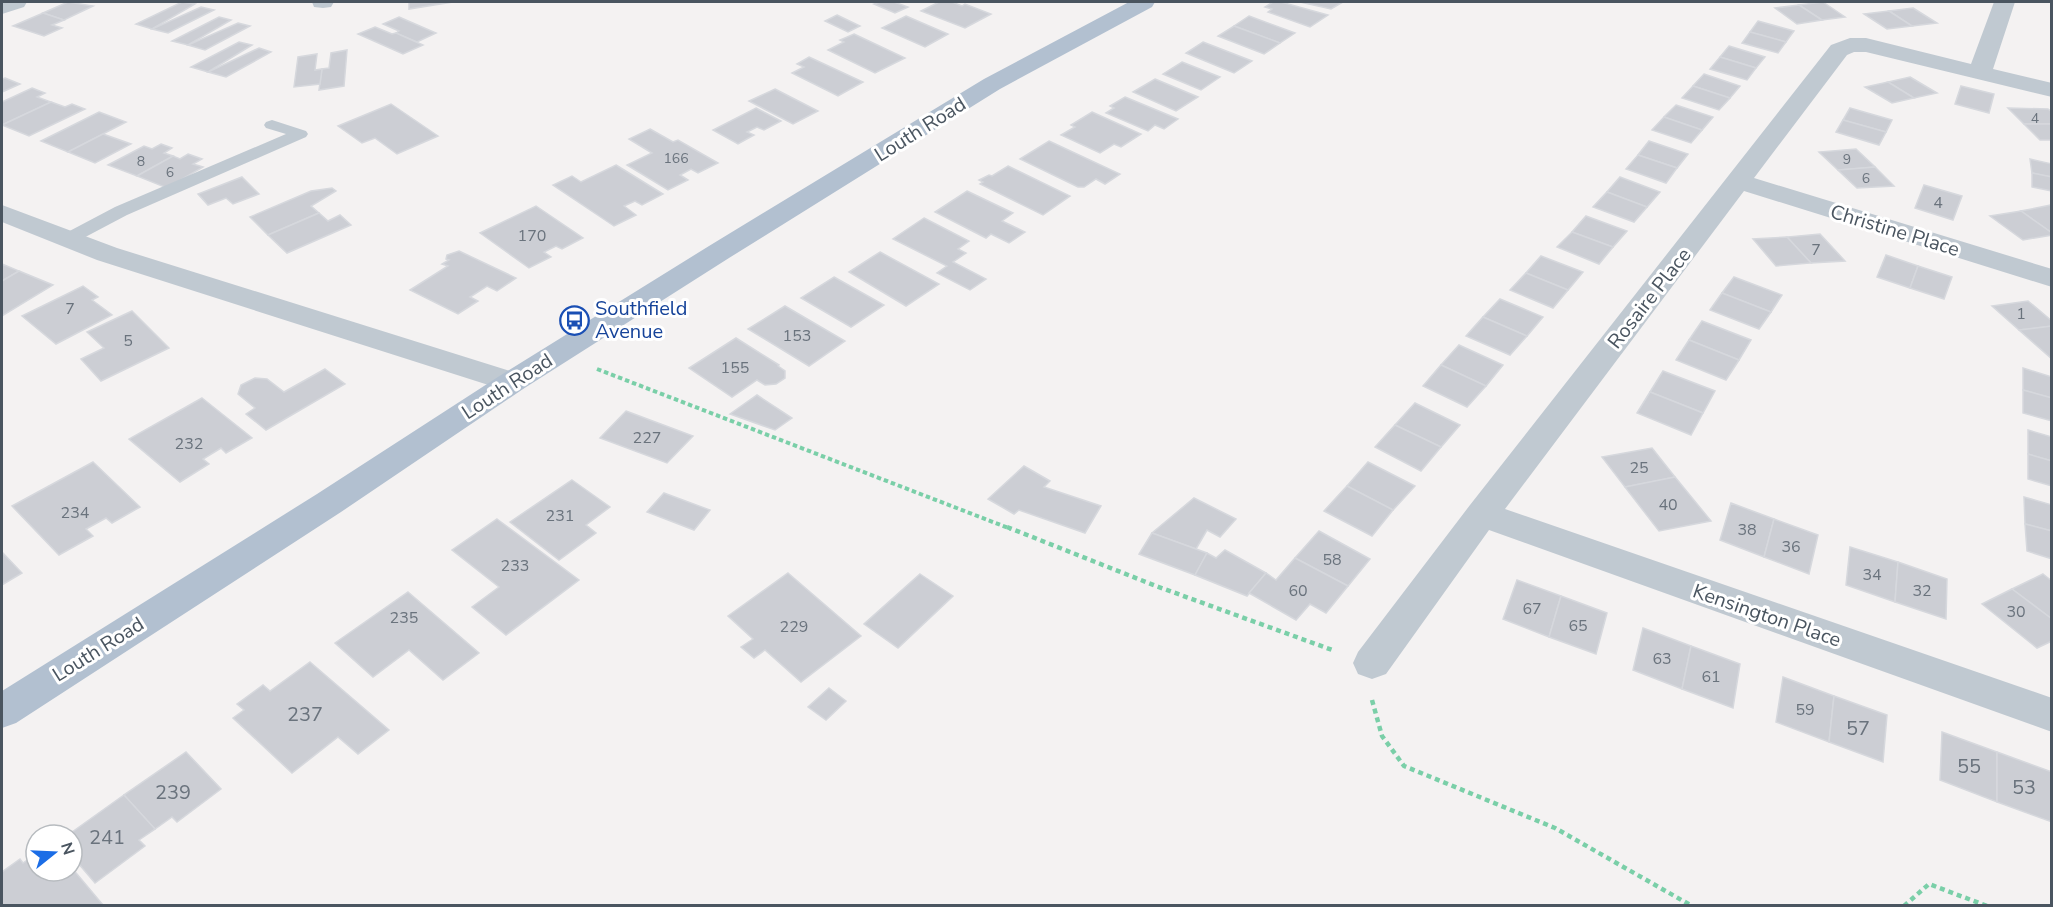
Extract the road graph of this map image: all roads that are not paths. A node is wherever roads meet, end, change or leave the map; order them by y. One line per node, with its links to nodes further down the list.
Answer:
1 (16, 2): 4 (street)
2 (1144, 2): 12 (main road, Louth Road)
3 (2004, 2): 5 (street)
4 (2, 8)
5 (1980, 72): 6 (street); 8 (street, Rosaire Place)
6 (2052, 90)
7 (272, 125): 10 (lane)
8 (1738, 181): 11 (street, Christine Place); 13 (street, Rosaire Place)
9 (2, 213): 10 (street)
10 (68, 239): 12 (street)
11 (2052, 278)
12 (512, 382): 15 (main road, Louth Road)
13 (1482, 514): 14 (street, Rosaire Place); 16 (street, Kensington Place)
14 (1372, 663)
15 (2, 711)
16 (2052, 715)

